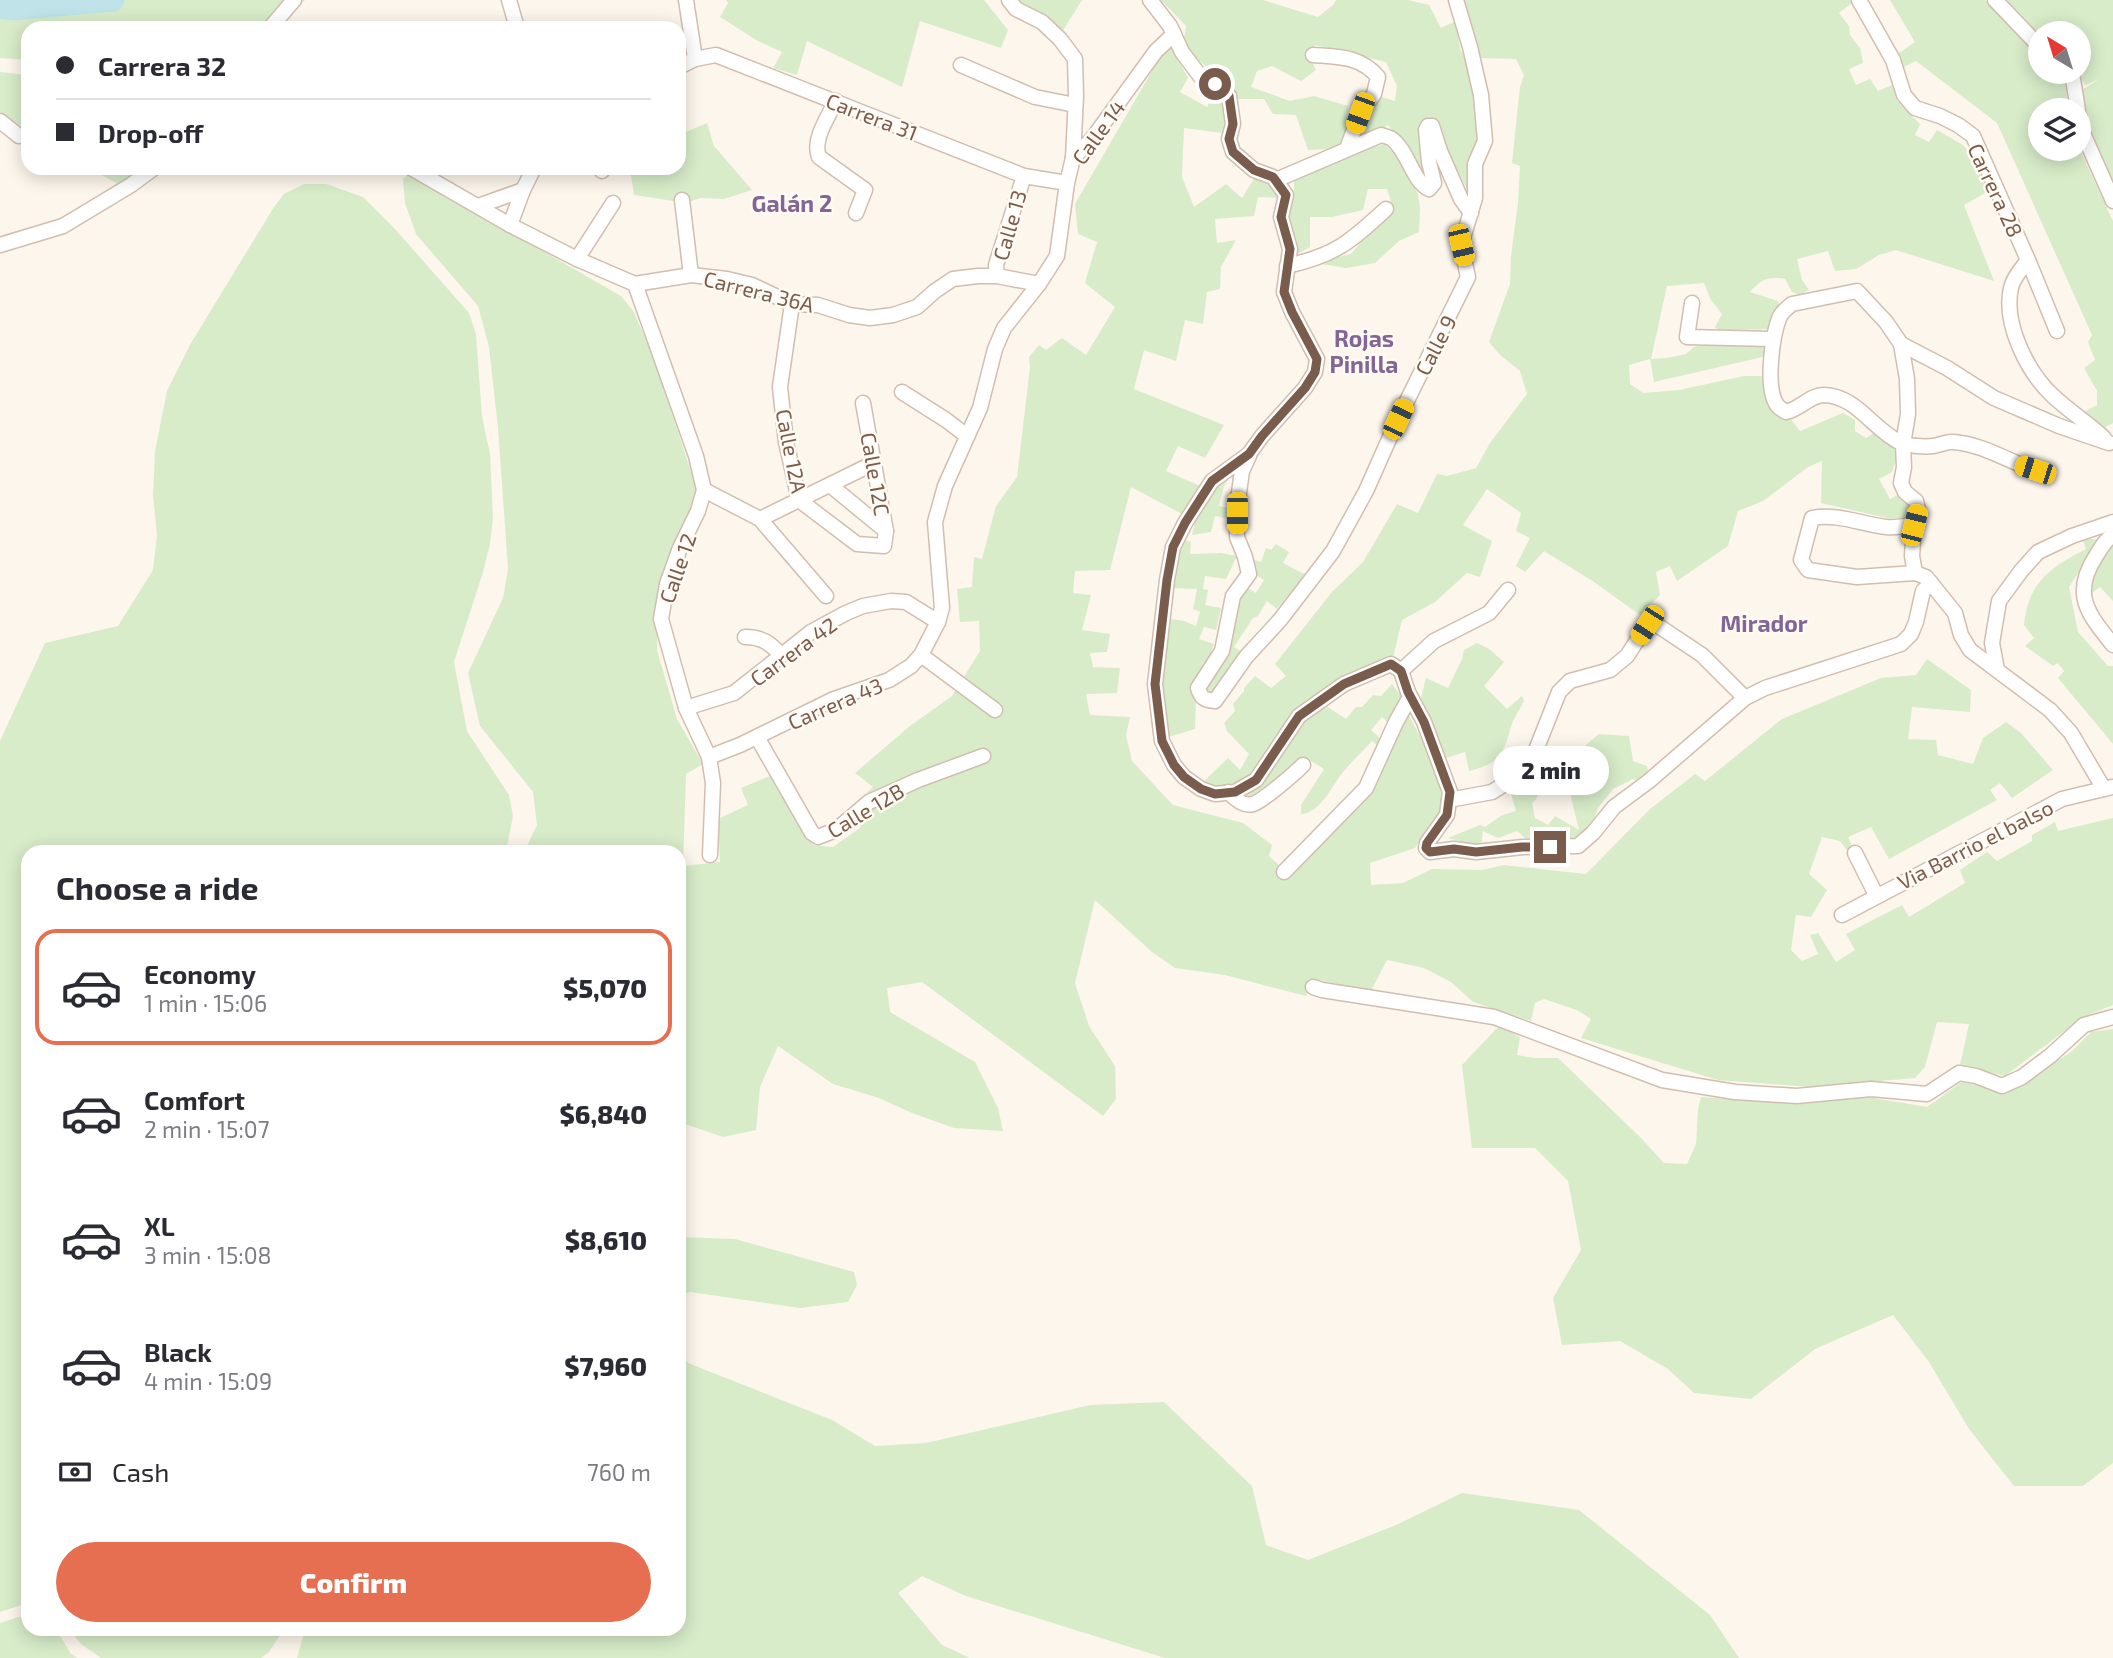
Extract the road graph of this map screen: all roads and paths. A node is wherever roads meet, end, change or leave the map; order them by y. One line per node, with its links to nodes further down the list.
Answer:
1 (294, 0): 9 (street)
2 (509, 0): 10 (street)
3 (686, 0): 14 (street)
4 (1009, 0): 18 (street)
5 (1150, 0): 11 (street)
6 (1859, 0): 41 (street, Carrera 28)
7 (1995, 0): 12 (street)
8 (1458, 6): 37 (street, Calle 9)
9 (276, 21)
10 (515, 21)
11 (1174, 34): 23 (street, Calle 14); 28 (street)
12 (2028, 34)
13 (1313, 55): 21 (street)
14 (695, 59): 15 (street, Carrera 31); 17 (street, Carrera 31)
15 (686, 64)
16 (961, 65): 18 (street)
17 (836, 102): 27 (street, Carrera 31); 36 (street)
18 (1075, 106): 23 (street)
19 (0, 121): 20 (street)
20 (19, 136)
21 (1347, 149): 28 (street); 37 (street)
22 (2091, 151): 32 (street)
23 (1073, 158): 29 (street, Calle 14)
24 (145, 175): 39 (street)
25 (423, 175): 34 (street)
26 (530, 175): 30 (street)
27 (1024, 176): 29 (street, Carrera 31); 44 (street, Calle 13)
28 (1276, 180): 42 (street)
29 (1067, 183): 46 (street, Calle 14)
30 (523, 190): 34 (street); 38 (street)
31 (682, 200): 43 (street)
32 (2113, 201)
33 (612, 203): 40 (street)
34 (478, 206): 38 (street)
35 (1386, 209): 42 (street)
36 (856, 213)
37 (1471, 213): 57 (street, Calle 9)
38 (510, 225): 40 (street)
39 (0, 245)
40 (577, 259): 45 (street)
41 (2028, 260): 49 (street, Carrera 28); 56 (street)
42 (1287, 266): 57 (street)
43 (691, 275): 45 (street, Carrera 36A); 48 (street, Carrera 36A)
44 (997, 276): 46 (street, Carrera 36A); 48 (street, Carrera 36A)
45 (635, 284): 61 (street)
46 (1039, 284): 54 (street)
47 (1692, 303): 50 (street)
48 (792, 304): 62 (street, Calle 12A)
49 (2057, 331)
50 (1773, 340): 51 (street); 55 (street)
51 (1901, 344): 55 (street); 56 (street)
52 (902, 392): 54 (street)
53 (863, 403): 58 (street, Calle 12C)
54 (967, 436): 73 (street)
55 (1903, 443): 59 (street); 65 (street)
56 (2111, 446)
57 (1249, 454): 89 (street)
58 (874, 463): 60 (street); 66 (street, Calle 12C)
59 (2035, 470)
60 (830, 485): 62 (street); 66 (street)
61 (704, 490): 63 (street); 82 (street, Calle 12)
62 (799, 500): 63 (street); 68 (street, Calle 12A)
63 (761, 519): 72 (street)
64 (2113, 522): 78 (street)
65 (1914, 525): 69 (street); 69 (street)
66 (886, 530): 68 (street, Calle 12C)
67 (2113, 535): 75 (street)
68 (884, 546)
69 (1915, 573): 70 (street)
70 (1931, 583): 78 (street); 81 (street)
71 (1508, 590): 79 (street)
72 (826, 596)
73 (938, 622): 76 (street, Carrera 43); 77 (street, Carrera 42)
74 (746, 637): 77 (street)
75 (2113, 645)
76 (921, 654): 83 (street); 84 (street, Carrera 43)
77 (781, 655): 82 (street, Carrera 42)
78 (1997, 670): 88 (street)
79 (1401, 671): 80 (street); 89 (street)
80 (1410, 697): 90 (street); 93 (street)
81 (1745, 698): 90 (street); 90 (street)
82 (686, 708): 85 (street, Calle 12)
83 (995, 710)
84 (757, 737): 85 (street, Carrera 43); 86 (street, Calle 12B)
85 (709, 757): 92 (street, Calle 12)
86 (983, 757)
87 (1303, 765): 89 (street)
88 (2109, 788): 94 (street, Via Barrio el balso)
89 (1228, 792)
90 (1449, 800)
91 (1854, 853): 94 (street)
92 (710, 855)
93 (1284, 872)
94 (1876, 895): 95 (street, Via Barrio el balso)
95 (1842, 915)
96 (1313, 987): 97 (street)
97 (2113, 1017)

